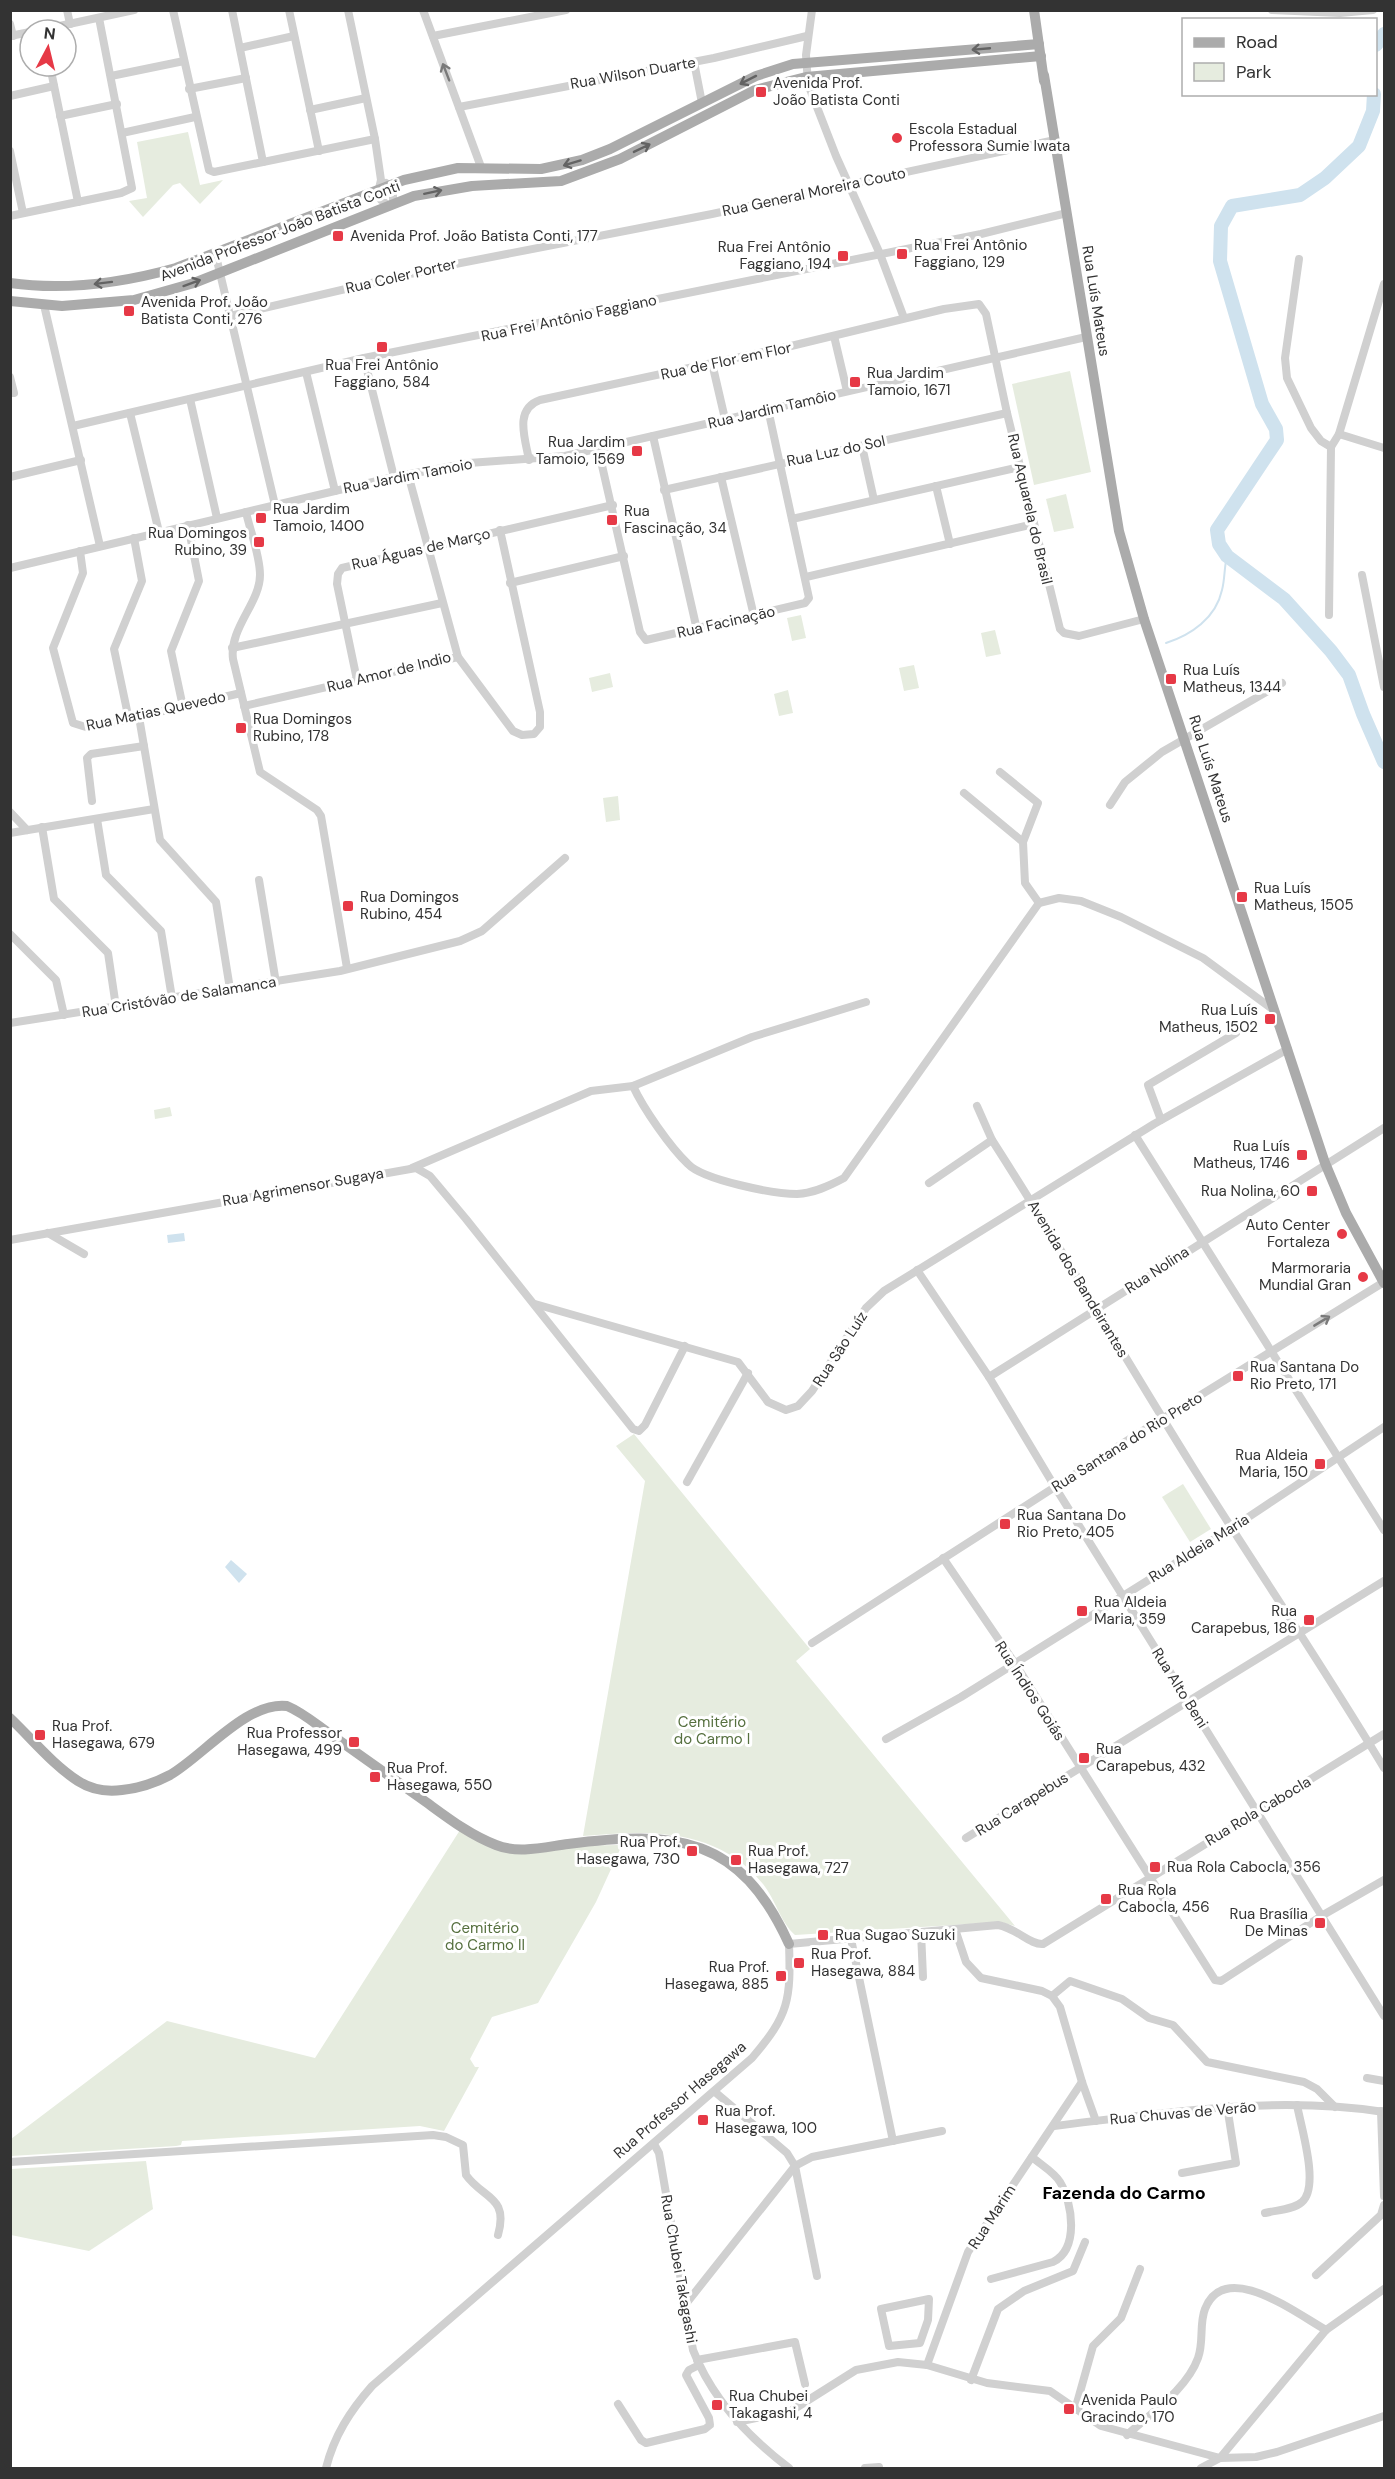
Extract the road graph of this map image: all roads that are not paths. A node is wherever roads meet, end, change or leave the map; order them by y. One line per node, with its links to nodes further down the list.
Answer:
1 (134, 10): 13 (street)
2 (173, 10): 23 (street)
3 (232, 10): 21 (street)
4 (289, 10): 17 (street)
5 (348, 10): 33 (street)
6 (423, 10): 18 (street)
7 (566, 10): 18 (street)
8 (812, 10): 19 (street)
9 (1034, 10): 20 (main road, Rua Luís Mateus)
10 (1272, 10): 12 (street)
11 (1373, 10): 12 (street)
12 (1330, 12)
13 (99, 18): 14 (street); 26 (street)
14 (78, 22)
15 (10, 24): 16 (street)
16 (12, 36)
17 (294, 36): 21 (street); 37 (street)
18 (433, 36): 36 (street, one-way to 18)
19 (807, 36): 24 (street, Rua Wilson Duarte); 25 (street)
20 (1039, 44): 22 (main road, Rua Luís Mateus); 25 (main road, Avenida Professor João Batista Conti, one-way to 25)
21 (240, 48): 29 (street)
22 (1041, 56): 27 (main road, Avenida Professor João Batista Conti); 42 (main road, Rua Luís Mateus)
23 (184, 61): 26 (street); 31 (street)
24 (694, 62): 34 (street); 36 (street, Rua Wilson Duarte)
25 (805, 63): 27 (street); 34 (main road, Avenida Professor João Batista Conti, one-way to 34)
26 (111, 76): 35 (street)
27 (806, 77): 48 (street); 50 (main road, Avenida Professor João Batista Conti, one-way to 27)
28 (52, 78): 30 (street)
29 (246, 78): 31 (street); 45 (street)
30 (54, 86): 32 (street); 38 (street)
31 (189, 89): 39 (street)
32 (10, 96)
33 (366, 98): 37 (street); 41 (street)
34 (702, 103): 46 (main road, Avenida Professor João Batista Conti, one-way to 46)
35 (117, 104): 38 (street); 40 (street)
36 (459, 107): 46 (street)
37 (310, 110): 43 (street)
38 (60, 116): 51 (street)
39 (195, 117): 40 (street); 45 (street)
40 (122, 132): 51 (street)
41 (375, 139): 43 (street); 49 (street)
42 (1055, 140): 48 (street, Rua General Moreira Couto); 54 (main road, Rua Luís Mateus)
43 (318, 151): 45 (street)
44 (10, 152): 47 (street)
45 (263, 162)
46 (481, 167): 49 (main road, Avenida Professor João Batista Conti); 50 (main road)
47 (13, 172): 53 (street)
48 (849, 183): 56 (street, Rua General Moreira Couto); 58 (street)
49 (383, 184): 52 (street); 52 (street); 57 (main road, Avenida Professor João Batista Conti)
50 (474, 186): 52 (main road, Avenida Professor João Batista Conti, one-way to 50)
51 (78, 202): 53 (street)
52 (391, 204): 60 (main road, Avenida Professor João Batista Conti)
53 (23, 213): 55 (street)
54 (1066, 213): 58 (street, Rua Frei Antônio Faggiano); 71 (main road, Rua Luís Mateus)
55 (10, 216)
56 (572, 242): 68 (street, Rua Coler Porter)
57 (215, 252): 60 (street); 61 (main road, Avenida Professor João Batista Conti)
58 (880, 254): 69 (street); 73 (street, Rua Frei Antônio Faggiano)
59 (1299, 259): 89 (street)
60 (220, 272): 64 (main road, Avenida Professor João Batista Conti, one-way to 60); 68 (street)
61 (143, 277): 62 (main road, Avenida Professor João Batista Conti, one-way to 62); 64 (main road)
62 (10, 283)
63 (1384, 284): 86 (street)
64 (147, 297): 67 (main road, Avenida Professor João Batista Conti)
65 (10, 301): 67 (main road, Avenida Professor João Batista Conti)
66 (979, 304): 69 (street, Rua de Flor em Flor); 72 (street, Rua Aquarela do Brasil)
67 (44, 305): 85 (street)
68 (230, 316): 77 (street)
69 (904, 318): 70 (street, Rua de Flor em Flor)
70 (834, 336): 74 (street, Rua de Flor em Flor); 78 (street)
71 (1086, 337): 72 (street, Rua Jardim Tamôio); 126 (main road, Rua Luís Mateus)
72 (997, 357): 78 (street, Rua Jardim Tamôio); 83 (street, Rua Aquarela do Brasil)
73 (364, 358): 75 (street, Rua Frei Antônio Faggiano); 98 (street)
74 (712, 363): 84 (street); 93 (street, Rua de Flor em Flor)
75 (306, 372): 77 (street, Rua Frei Antônio Faggiano); 101 (street)
76 (10, 377): 79 (street)
77 (247, 385): 80 (street, Rua Frei Antônio Faggiano); 104 (street)
78 (847, 391): 81 (street, Rua Jardim Tamôio)
79 (14, 393)
80 (190, 399): 82 (street, Rua Frei Antônio Faggiano); 107 (street)
81 (768, 410): 84 (street, Rua Jardim Tamôio); 94 (street, Rua Facinação)
82 (130, 413): 85 (street, Rua Frei Antônio Faggiano); 112 (street)
83 (1007, 413): 88 (street, Rua Luz do Sol); 95 (street, Rua Aquarela do Brasil)
84 (725, 419): 87 (street, Rua Jardim Tamôio)
85 (73, 426): 92 (street)
86 (1338, 434): 89 (street); 91 (street)
87 (653, 436): 90 (street, Rua Jardim Tamôio); 102 (street)
88 (862, 446): 94 (street, Rua Luz do Sol); 103 (street)
89 (1331, 447): 124 (street)
90 (598, 448): 93 (street, Rua Jardim Tamoio); 105 (street, Rua Facinação)
91 (1384, 448)
92 (81, 460): 97 (street); 115 (street)
93 (529, 460): 96 (street, Rua Jardim Tamoio)
94 (780, 464): 99 (street, Rua Luz do Sol); 108 (street, Rua Facinação)
95 (1020, 467): 100 (street); 109 (street, Rua Aquarela do Brasil)
96 (408, 474): 98 (street, Rua Jardim Tamoio); 116 (street, Rua Amor de Indio)
97 (10, 477)
98 (394, 477): 101 (street, Rua Jardim Tamoio)
99 (721, 477): 102 (street, Rua Luz do Sol); 125 (street)
100 (936, 486): 103 (street); 114 (street)
101 (335, 490): 104 (street, Rua Jardim Tamoio)
102 (664, 490): 128 (street)
103 (874, 500): 108 (street)
104 (275, 505): 106 (street, Rua Jardim Tamoio)
105 (613, 505): 111 (street, Rua Águas de Março); 118 (street, Rua Facinação)
106 (246, 512): 107 (street, Rua Jardim Tamoio); 129 (street)
107 (217, 518): 110 (street, Rua Jardim Tamoio)
108 (792, 519): 121 (street, Rua Facinação)
109 (1034, 524): 114 (street); 126 (street, Rua Aquarela do Brasil)
110 (188, 525): 112 (street, Rua Jardim Tamoio); 136 (street)
111 (500, 530): 116 (street, Rua Águas de Março); 122 (street)
112 (159, 532): 113 (street, Rua Jardim Tamoio)
113 (134, 538): 115 (street, Rua Jardim Tamoio); 138 (street)
114 (950, 544): 121 (street)
115 (100, 546): 117 (street, Rua Jardim Tamoio)
116 (427, 547): 123 (street, Rua Amor de Indio); 127 (street, Rua Águas de Março)
117 (80, 551): 119 (street, Rua Jardim Tamoio); 138 (street, Rua Matias Quevedo)
118 (624, 556): 122 (street); 128 (street, Rua Facinação)
119 (10, 568)
120 (1362, 575): 133 (street)
121 (806, 577): 125 (street, Rua Facinação)
122 (510, 583): 130 (street)
123 (442, 603): 127 (street); 130 (street, Rua Amor de Indio)
124 (1329, 615)
125 (754, 616): 128 (street, Rua Facinação)
126 (1144, 620): 139 (main road, Rua Luís Mateus)
127 (345, 624): 129 (street); 131 (street, Rua Águas de Março)
128 (697, 630)
129 (232, 648): 134 (street)
130 (458, 657): 131 (street, Rua Amor de Indio)
131 (357, 680): 135 (street, Rua Amor de Indio)
132 (1282, 684): 139 (street)
133 (1384, 687)
134 (241, 693): 135 (street); 136 (street, Rua Matias Quevedo)
135 (244, 706): 156 (street)
136 (183, 707): 137 (street, Rua Matias Quevedo)
137 (139, 717): 138 (street, Rua Matias Quevedo); 140 (street)
138 (129, 720)
139 (1184, 738): 144 (street); 162 (main road, Rua Luís Mateus)
140 (144, 746): 143 (street); 145 (street)
141 (1000, 772): 151 (street)
142 (964, 793): 151 (street)
143 (92, 801)
144 (1110, 805)
145 (154, 809): 147 (street); 158 (street)
146 (10, 812): 149 (street)
147 (97, 819): 148 (street); 159 (street)
148 (42, 827): 149 (street); 161 (street)
149 (27, 830): 150 (street)
150 (10, 833)
151 (1023, 842): 154 (street)
152 (565, 858): 156 (street, Rua Cristóvão de Salamanca)
153 (258, 880): 157 (street)
154 (1040, 903): 162 (street); 167 (street)
155 (10, 934): 163 (street)
156 (346, 968): 157 (street, Rua Cristóvão de Salamanca)
157 (276, 983): 158 (street, Rua Cristóvão de Salamanca)
158 (230, 989): 159 (street, Rua Cristóvão de Salamanca)
159 (172, 998): 161 (street, Rua Cristóvão de Salamanca)
160 (866, 1002): 167 (street, Rua Agrimensor Sugaya)
161 (116, 1007): 163 (street, Rua Cristóvão de Salamanca)
162 (1275, 1011): 166 (main road, Rua Luís Mateus)
163 (64, 1015): 164 (street, Rua Cristóvão de Salamanca)
164 (10, 1023)
165 (1236, 1033): 169 (street)
166 (1288, 1049): 169 (street, Rua São Luíz); 173 (main road, Rua Luís Mateus)
167 (633, 1086): 174 (street, Rua Agrimensor Sugaya)
168 (977, 1106): 172 (street, Avenida dos Bandeirantes)
169 (1157, 1122): 171 (street, Rua São Luíz)
170 (1384, 1128): 173 (street, Rua Nolina)
171 (1136, 1135): 176 (street, Rua São Luíz); 179 (street)
172 (992, 1140): 175 (street); 176 (street, Avenida dos Bandeirantes)
173 (1325, 1163): 179 (street, Rua Nolina); 182 (main road, Rua Luís Mateus)
174 (412, 1168): 177 (street, Rua Agrimensor Sugaya); 183 (street)
175 (928, 1184)
176 (1030, 1200): 181 (street, Rua São Luíz); 184 (street, Avenida dos Bandeirantes)
177 (48, 1233): 178 (street, Rua Agrimensor Sugaya); 180 (street)
178 (10, 1240)
179 (1204, 1240): 184 (street, Rua Nolina); 186 (street)
180 (84, 1254)
181 (917, 1270): 187 (street, Rua São Luíz); 188 (street, Rua Alto Beni)
182 (1384, 1282): 186 (street, Rua Santana do Rio Preto, one-way to 182)
183 (535, 1304): 185 (street); 185 (street)
184 (1097, 1309): 188 (street, Rua Nolina); 189 (street, Avenida dos Bandeirantes)
185 (685, 1346): 187 (street)
186 (1272, 1351): 189 (street, Rua Santana do Rio Preto); 191 (street)
187 (748, 1373): 192 (street)
188 (989, 1377): 193 (street, Rua Alto Beni)
189 (1163, 1419): 193 (street, Rua Santana do Rio Preto); 194 (street, Avenida dos Bandeirantes)
190 (1384, 1427): 191 (street, Rua Aldeia Maria)
191 (1337, 1456): 194 (street, Rua Aldeia Maria); 195 (street)
192 (687, 1482)
193 (1054, 1487): 196 (street, Rua Santana do Rio Preto); 198 (street, Rua Alto Beni)
194 (1232, 1528): 198 (street, Rua Aldeia Maria); 199 (street, Avenida dos Bandeirantes)
195 (1384, 1530)
196 (943, 1558): 200 (street, Rua Santana do Rio Preto); 201 (street, Rua Índios Goiás)
197 (1384, 1581): 199 (street, Rua Carapebus)
198 (1123, 1596): 201 (street, Rua Aldeia Maria); 202 (street, Rua Alto Beni)
199 (1302, 1632): 202 (street, Rua Carapebus); 206 (street, Avenida dos Bandeirantes)
200 (812, 1643)
201 (1014, 1662): 205 (street, Rua Aldeia Maria); 208 (street, Rua Índios Goiás)
202 (1188, 1702): 208 (street, Rua Carapebus); 209 (street, Rua Alto Beni)
203 (10, 1718): 217 (main road, Rua Professor Hasegawa)
204 (1384, 1734): 206 (street, Rua Rola Cabocla)
205 (886, 1739)
206 (1370, 1743): 207 (street, Avenida dos Bandeirantes); 209 (street, Rua Rola Cabocla)
207 (1384, 1768)
208 (1080, 1769): 210 (street, Rua Carapebus); 211 (street, Rua Índios Goiás)
209 (1257, 1812): 211 (street, Rua Rola Cabocla); 213 (street, Rua Alto Beni)
210 (966, 1838)
211 (1149, 1877): 213 (street, Rua Índios Goiás); 214 (street, Rua Rola Cabocla)
212 (1384, 1880): 213 (street)
213 (1323, 1915): 220 (street, Rua Alto Beni)
214 (955, 1929): 215 (street); 219 (street)
215 (921, 1932): 216 (street); 218 (street)
216 (851, 1939): 217 (street); 232 (street)
217 (789, 1944): 224 (street, Rua Professor Hasegawa)
218 (923, 1977)
219 (1052, 1996): 223 (street); 227 (street)
220 (1384, 2016)
221 (1367, 2078): 222 (street)
222 (1384, 2081)
223 (1082, 2082): 229 (street); 230 (street, Rua Marim)
224 (714, 2092): 233 (street, Rua Professor Hasegawa); 236 (street)
225 (1297, 2105): 226 (street, Rua Chuvas de Verão); 227 (street, Rua Chuvas de Verão); 240 (street)
226 (1227, 2106): 229 (street, Rua Chuvas de Verão); 237 (street)
227 (1335, 2107): 228 (street, Rua Chuvas de Verão)
228 (1383, 2111): 238 (street)
229 (1096, 2121): 230 (street, Rua Chuvas de Verão)
230 (1054, 2126): 234 (street, Rua Marim)
231 (942, 2131): 232 (street)
232 (892, 2141): 236 (street)
233 (654, 2144): 248 (street, Rua Chubei Takagashi); 263 (street, Rua Professor Hasegawa)
234 (1032, 2157): 246 (street); 250 (street, Rua Marim)
235 (10, 2162): 241 (street)
236 (795, 2166): 245 (street); 248 (street)
237 (1182, 2173)
238 (1384, 2196)
239 (1384, 2205): 244 (street)
240 (1265, 2212)
241 (498, 2235)
242 (1085, 2242): 254 (street)
243 (1140, 2269): 257 (street)
244 (1316, 2275)
245 (817, 2276)
246 (991, 2279)
247 (1384, 2289): 251 (street)
248 (685, 2305): 252 (street, Rua Chubei Takagashi)
249 (928, 2320): 249 (street); 250 (street)
250 (942, 2323): 253 (street, Rua Marim)
251 (1326, 2330): 260 (street); 261 (street)
252 (698, 2363): 255 (street); 256 (street); 259 (street, Rua Chubei Takagashi)
253 (927, 2365): 254 (street); 259 (street)
254 (971, 2380): 257 (street)
255 (805, 2385)
256 (618, 2404)
257 (1074, 2410): 260 (street)
258 (1384, 2416): 261 (street)
259 (737, 2422): 264 (street, Rua Chubei Takagashi)
260 (1127, 2435): 261 (street)
261 (1220, 2458): 266 (street)
262 (879, 2467): 265 (street)
263 (326, 2469)
264 (789, 2469)
265 (865, 2469)
266 (1201, 2469)

